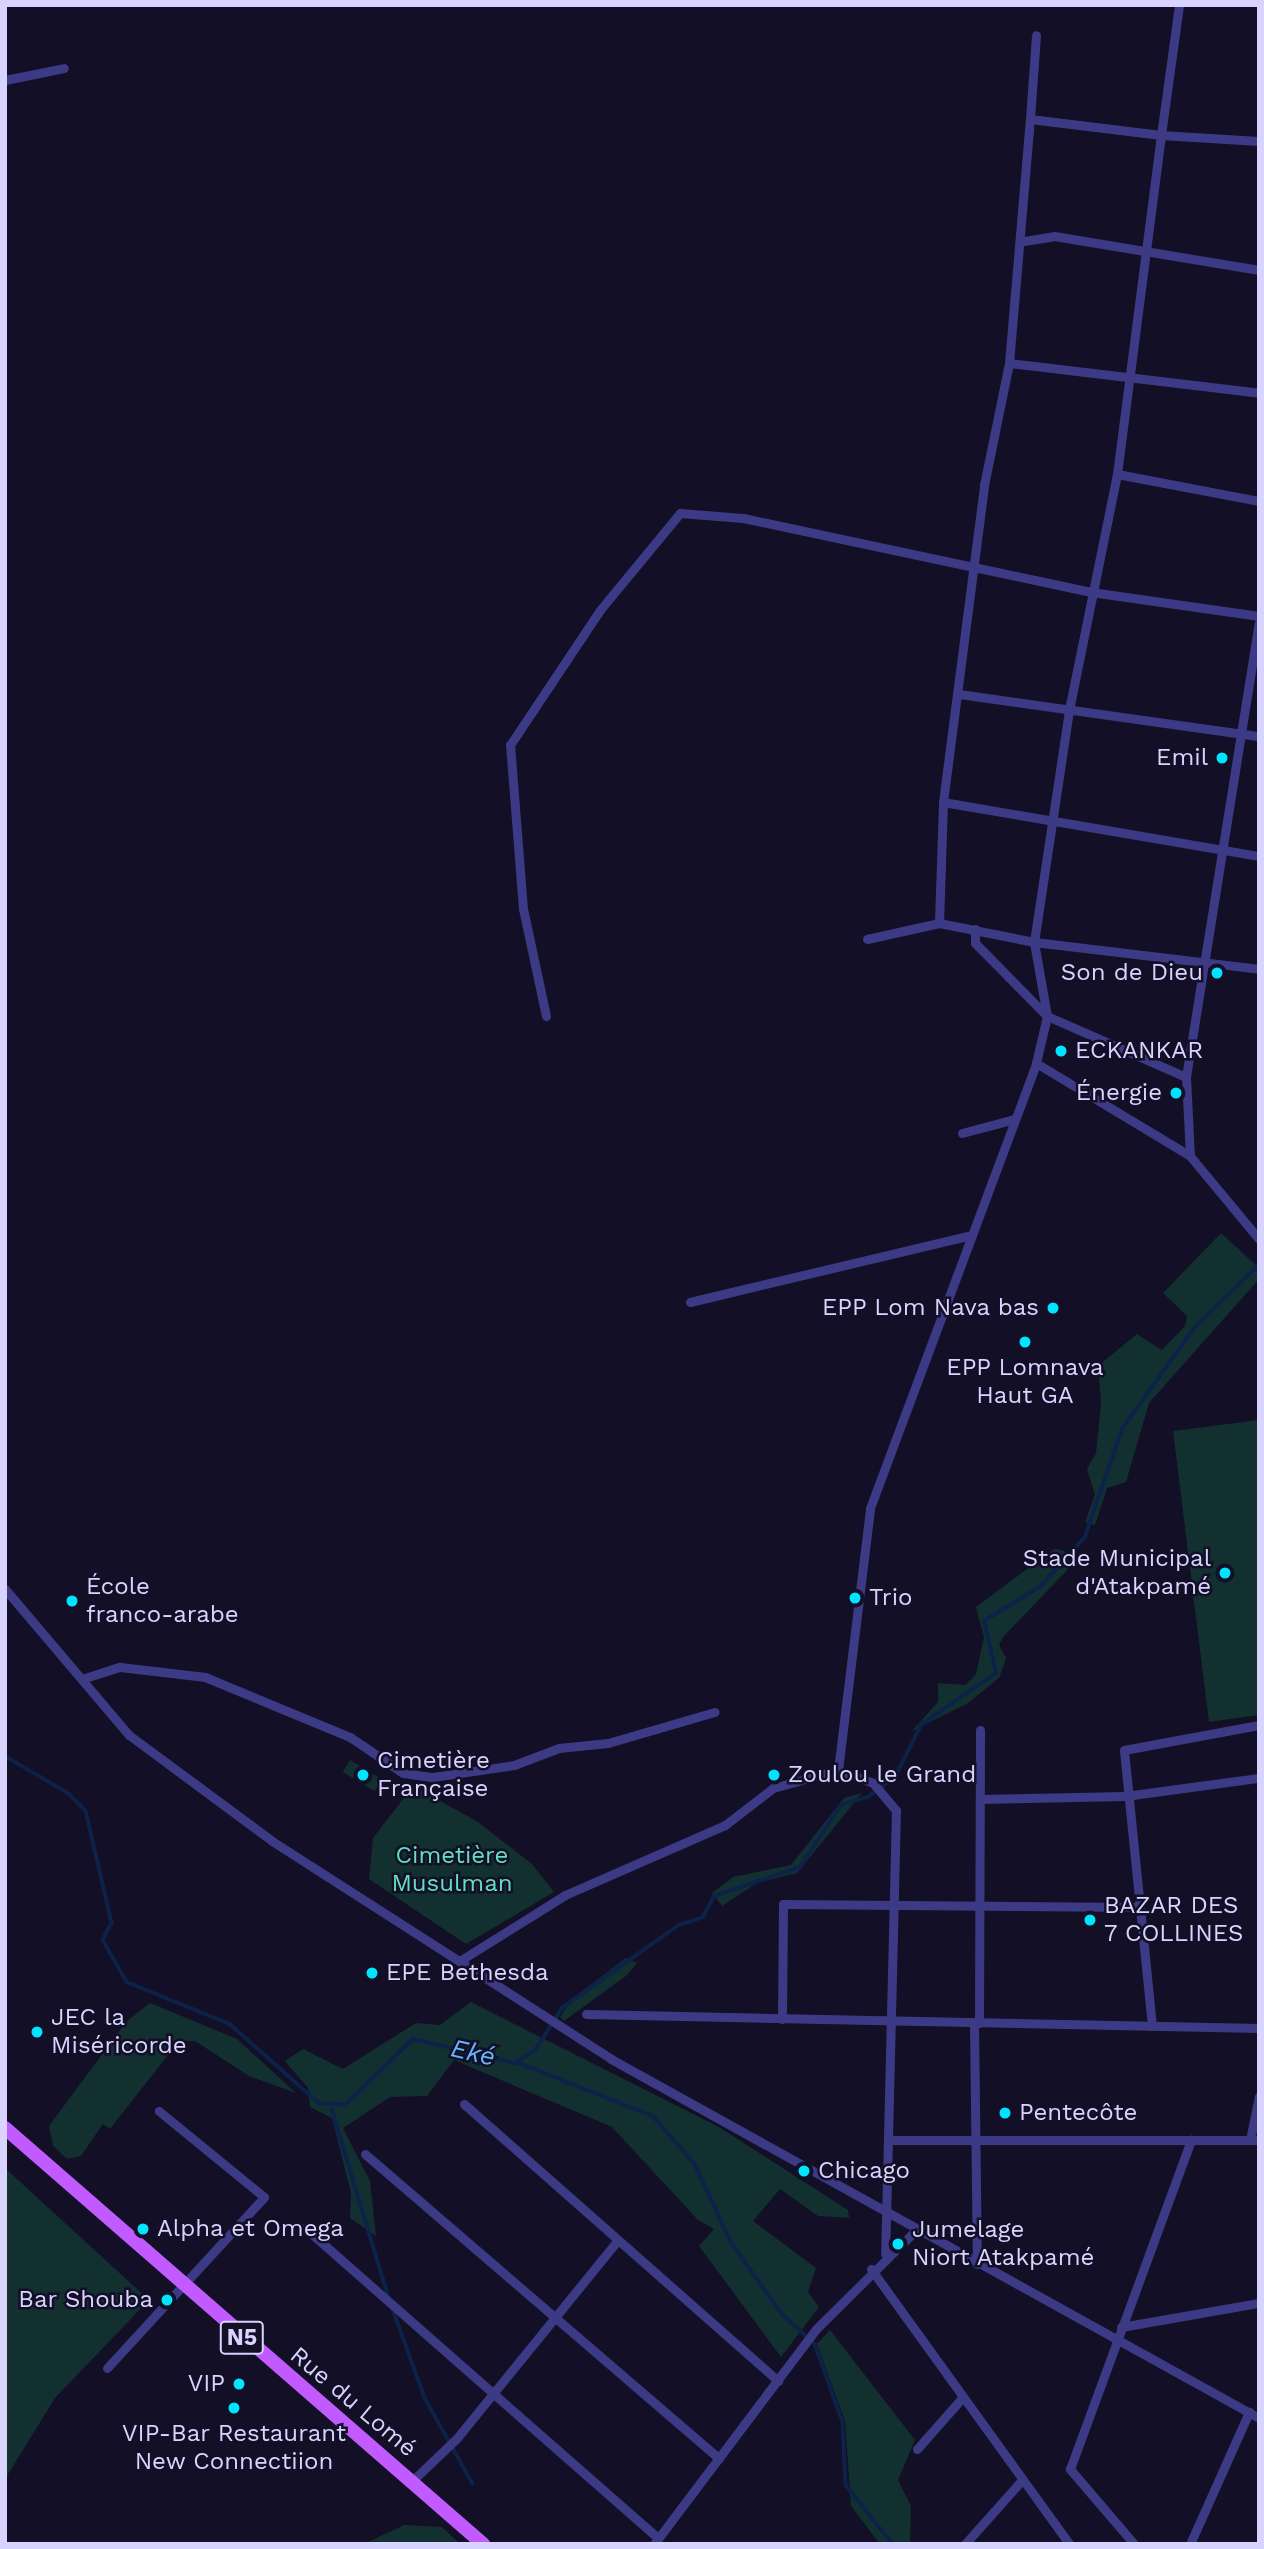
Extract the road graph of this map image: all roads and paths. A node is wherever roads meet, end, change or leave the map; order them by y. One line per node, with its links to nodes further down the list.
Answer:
1 (1178, 5): 6 (street)
2 (1036, 35): 5 (street)
3 (64, 68): 4 (street)
4 (5, 79)
5 (1030, 120): 6 (street); 8 (street)
6 (1161, 135): 7 (street); 9 (street)
7 (1259, 141)
8 (1024, 242): 9 (street); 11 (street)
9 (1146, 256): 10 (street); 12 (street)
10 (1259, 270)
11 (1009, 363): 12 (street); 16 (street)
12 (1130, 376): 13 (street); 14 (street)
13 (1259, 393)
14 (1117, 474): 15 (street); 17 (street)
15 (1259, 501)
16 (975, 564): 17 (street); 20 (street); 35 (street)
17 (1091, 592): 18 (street); 21 (street)
18 (1259, 616)
19 (1259, 623): 22 (street)
20 (959, 694): 21 (street); 24 (street)
21 (1070, 705): 22 (street); 25 (street)
22 (1241, 733): 23 (street); 26 (street)
23 (1259, 736)
24 (943, 802): 25 (street); 28 (street)
25 (1057, 820): 26 (street); 31 (street)
26 (1223, 847): 27 (street); 32 (street)
27 (1259, 856)
28 (939, 923): 29 (street); 30 (street)
29 (975, 929): 31 (street); 34 (street)
30 (866, 939)
31 (1034, 942): 32 (street); 34 (street)
32 (1205, 958): 33 (street); 37 (street)
33 (1259, 969)
34 (1047, 1016): 36 (street); 37 (street)
35 (546, 1017)
36 (1036, 1063): 38 (street); 40 (street)
37 (1186, 1077): 40 (street)
38 (1015, 1119): 39 (street); 41 (street)
39 (962, 1133)
40 (1190, 1156): 42 (street)
41 (972, 1235): 43 (street); 49 (street)
42 (1259, 1239)
43 (690, 1302)
44 (5, 1589): 45 (street)
45 (82, 1679): 46 (street); 56 (street)
46 (715, 1712)
47 (1259, 1725): 51 (street)
48 (980, 1730): 52 (street)
49 (838, 1770): 54 (street); 56 (street)
50 (1259, 1778): 51 (street)
51 (1125, 1796): 52 (street); 53 (street)
52 (980, 1799): 55 (street)
53 (1136, 1907): 55 (street); 61 (street)
54 (895, 1908): 55 (street); 58 (street); 59 (street)
55 (978, 1909): 60 (street)
56 (461, 1960): 72 (street)
57 (586, 2014): 58 (street)
58 (782, 2019): 59 (street)
59 (891, 2021): 60 (street); 67 (street)
60 (976, 2023): 61 (street); 68 (street)
61 (1152, 2026): 62 (street)
62 (1259, 2028)
63 (1259, 2096): 70 (street)
64 (464, 2104): 75 (street)
65 (159, 2111): 79 (street)
66 (5, 2128): 79 (main road, Rue du Lomé / N5)
67 (889, 2140): 68 (street); 72 (street)
68 (977, 2140): 69 (street); 77 (street)
69 (1191, 2140): 70 (street); 82 (street)
70 (1255, 2140)
71 (365, 2154): 81 (street)
72 (884, 2210): 74 (street); 76 (street)
73 (305, 2228): 86 (street)
74 (917, 2229): 76 (street); 77 (street)
75 (618, 2240): 81 (street); 85 (street)
76 (885, 2254): 78 (street)
77 (977, 2263): 83 (street)
78 (871, 2269): 85 (street); 87 (street)
79 (184, 2289): 84 (street); 93 (main road, Rue du Lomé / N5)
80 (1259, 2303): 82 (street)
81 (555, 2317): 86 (street); 91 (street)
82 (1121, 2327): 83 (street)
83 (1117, 2339): 88 (street); 98 (street)
84 (107, 2368)
85 (778, 2381): 91 (street)
86 (493, 2393): 93 (street); 94 (street)
87 (962, 2399): 90 (street); 92 (street)
88 (1249, 2412): 89 (street); 99 (street)
89 (1259, 2418)
90 (917, 2449)
91 (719, 2459): 94 (street)
92 (1022, 2480): 96 (street); 97 (street)
93 (412, 2481): 95 (main road, Rue du Lomé / N5)
94 (657, 2541)
95 (483, 2544)
96 (965, 2544)
97 (1069, 2544)
98 (1134, 2544)
99 (1190, 2544)

